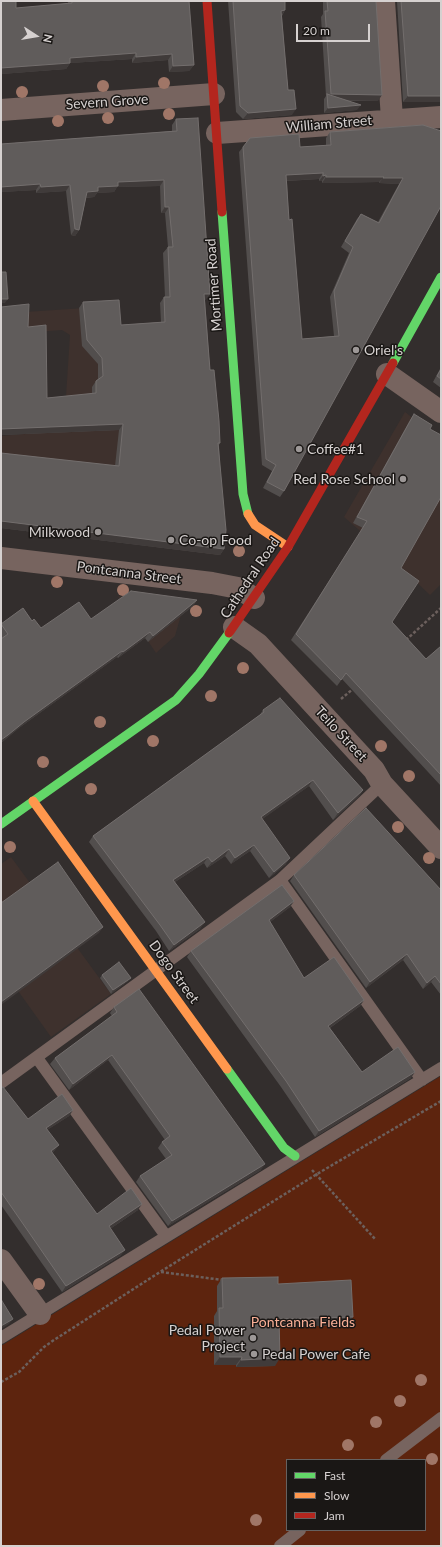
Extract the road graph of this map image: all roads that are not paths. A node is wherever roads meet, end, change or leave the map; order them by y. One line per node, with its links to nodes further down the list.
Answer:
1 (207, 1): 3 (street, Mortimer Road)
2 (384, 1): 6 (street)
3 (214, 94): 4 (street, Severn Grove); 7 (street, Mortimer Road)
4 (1, 110)
5 (441, 117): 6 (street, William Street)
6 (392, 119): 7 (street, William Street)
7 (217, 133): 11 (street, Mortimer Road)
8 (441, 277): 9 (street, Cathedral Road)
9 (387, 374): 10 (street); 11 (street, Cathedral Road)
10 (441, 412)
11 (288, 547): 13 (street, Cathedral Road)
12 (1, 558): 13 (street, Pontcanna Street)
13 (254, 598): 14 (street, Cathedral Road)
14 (234, 627): 15 (street, Teilo Street); 16 (street, Cathedral Road)
15 (382, 784): 18 (street, Teilo Street); 19 (lane)
16 (33, 801): 17 (street, Cathedral Road); 20 (street, Dogo Street)
17 (1, 824)
18 (441, 848)
19 (280, 880): 20 (lane); 23 (lane)
20 (155, 970): 21 (lane); 25 (street, Dogo Street)
21 (37, 1058): 24 (lane); 26 (lane)
22 (441, 1068): 23 (lane)
23 (422, 1080): 25 (lane)
24 (1, 1083)
25 (295, 1156): 26 (lane)
26 (166, 1236): 28 (lane)
27 (1, 1260): 28 (street)
28 (40, 1314): 29 (lane)
29 (1, 1338)
30 (441, 1418): 31 (lane)
31 (387, 1459)
32 (299, 1531): 33 (lane)
33 (280, 1546)

